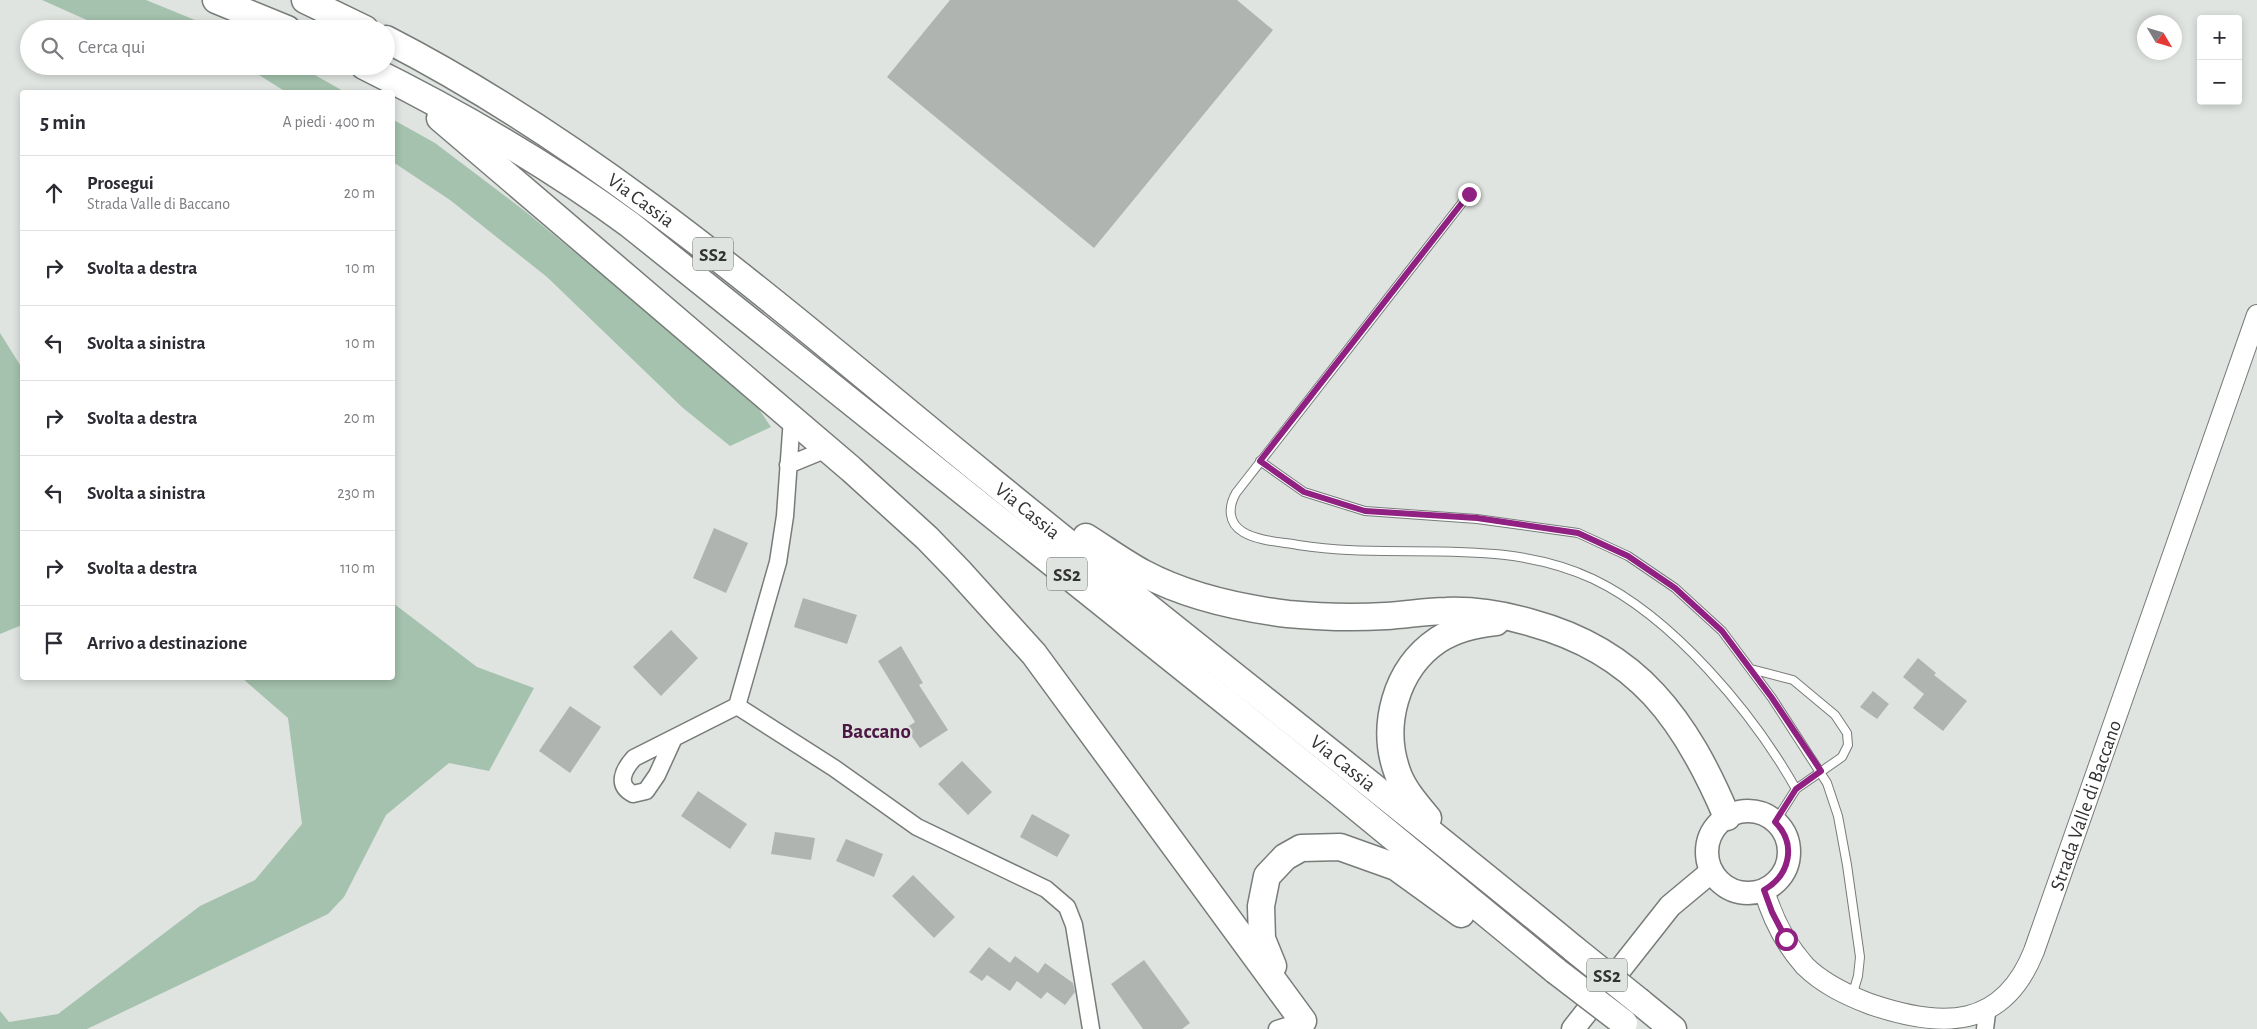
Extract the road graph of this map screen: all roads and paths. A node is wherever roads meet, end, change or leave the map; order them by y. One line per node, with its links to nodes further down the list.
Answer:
1 (216, 0): 3 (highway)
2 (305, 0): 4 (highway)
3 (265, 20)
4 (346, 20)
5 (395, 44): 14 (highway, Via Cassia / SS2)
6 (382, 75): 7 (highway, Via Cassia / SS2)
7 (401, 85): 10 (highway); 26 (highway, Via Cassia / SS2)
8 (1469, 194): 12 (lane)
9 (2257, 315): 29 (street, Strada Valle di Baccano)
10 (792, 418): 11 (highway); 13 (street)
11 (828, 449): 13 (street); 27 (highway)
12 (1260, 461): 16 (lane); 20 (lane)
13 (788, 465): 17 (street)
14 (1016, 501): 15 (highway); 23 (highway, Via Cassia / SS2)
15 (1519, 619): 21 (highway); 23 (highway)
16 (1751, 669): 19 (lane); 19 (lane)
17 (737, 706): 18 (street); 32 (street)
18 (673, 740)
19 (1821, 771): 20 (lane); 28 (lane)
20 (1796, 789): 22 (lane)
21 (1727, 818): 22 (main road); 24 (main road)
22 (1775, 822): 25 (main road)
23 (1479, 870): 35 (highway, Via Cassia / SS2, bridge)
24 (1712, 871): 25 (main road); 34 (main road)
25 (1764, 890): 28 (street, Strada Valle di Baccano)
26 (1556, 971): 27 (highway); 31 (highway, Via Cassia / SS2, bridge)
27 (1283, 990): 30 (highway)
28 (1852, 996): 29 (street, Strada Valle di Baccano)
29 (1986, 1021)
30 (1306, 1025): 33 (street)
31 (1628, 1026)
32 (1091, 1029)
33 (1276, 1029)
34 (1573, 1029)
35 (1673, 1029)

